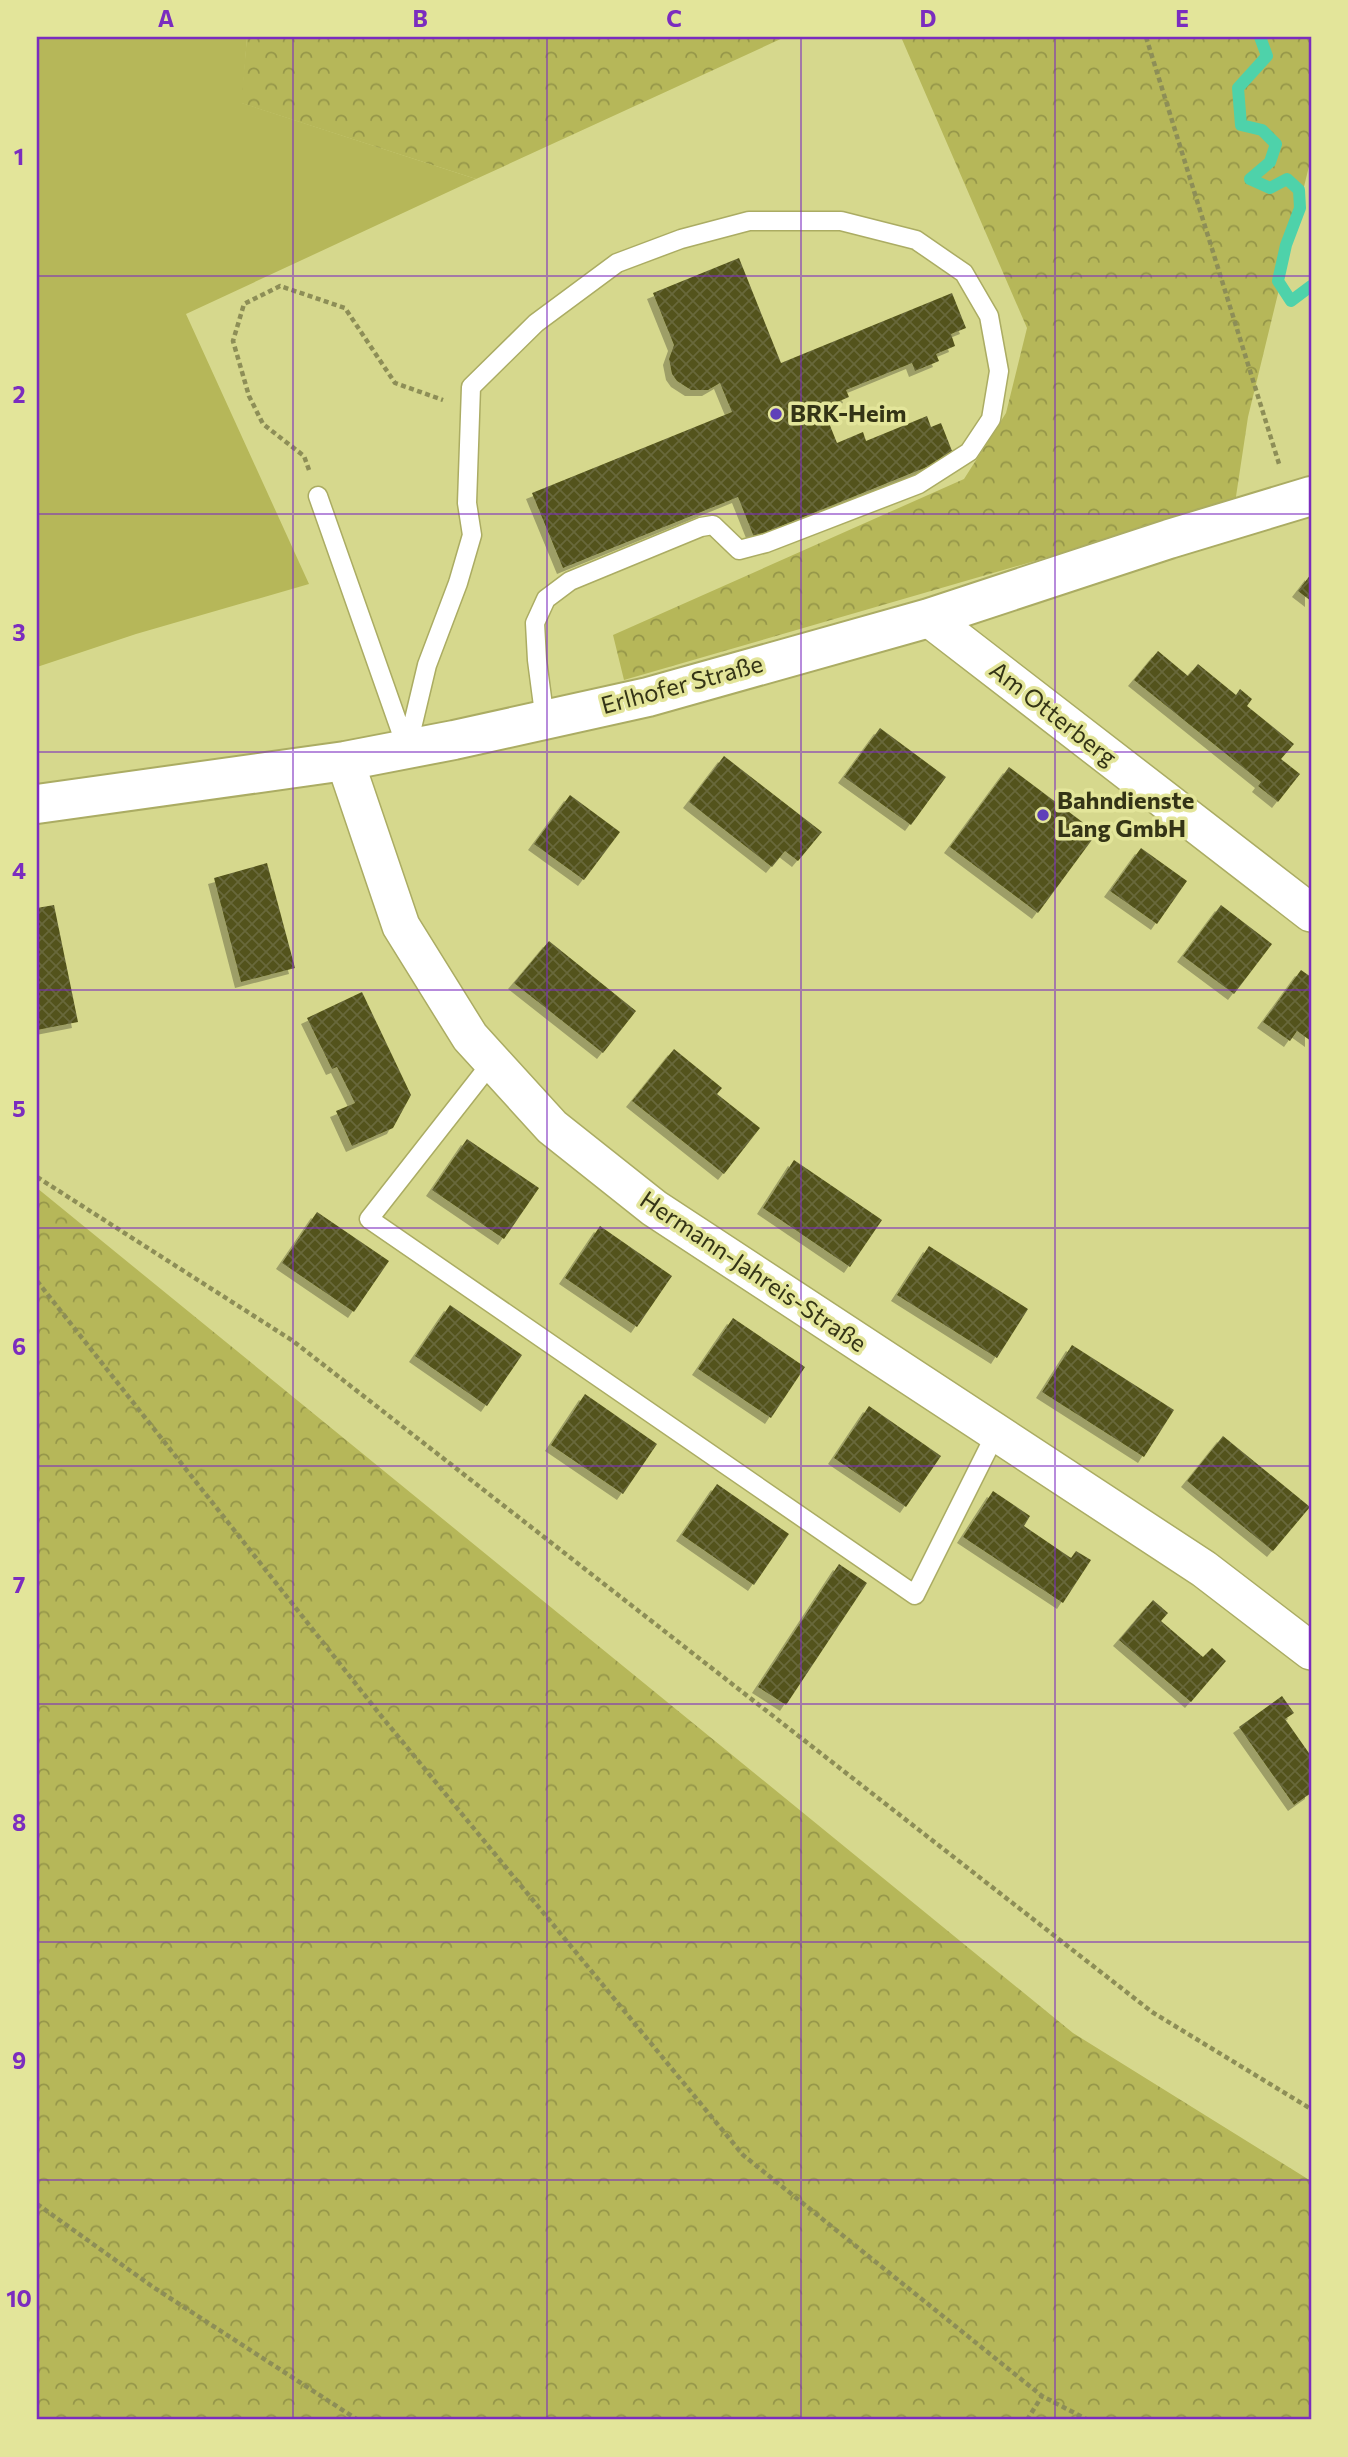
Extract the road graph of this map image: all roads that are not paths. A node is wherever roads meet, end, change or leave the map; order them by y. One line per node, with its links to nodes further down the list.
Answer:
1 (318, 496): 5 (lane)
2 (1301, 500): 3 (street, Erlhofer Straße)
3 (929, 618): 4 (street, Erlhofer Straße); 8 (street, Am Otterberg)
4 (545, 721): 5 (street, Erlhofer Straße); 5 (lane)
5 (407, 749): 6 (street, Erlhofer Straße)
6 (345, 761): 7 (street, Erlhofer Straße); 9 (street, Hermann-Jahreis-Straße)
7 (37, 804)
8 (1311, 914)
9 (492, 1062): 10 (street, Hermann-Jahreis-Straße); 10 (lane)
10 (996, 1433): 11 (street, Hermann-Jahreis-Straße)
11 (1311, 1651)

